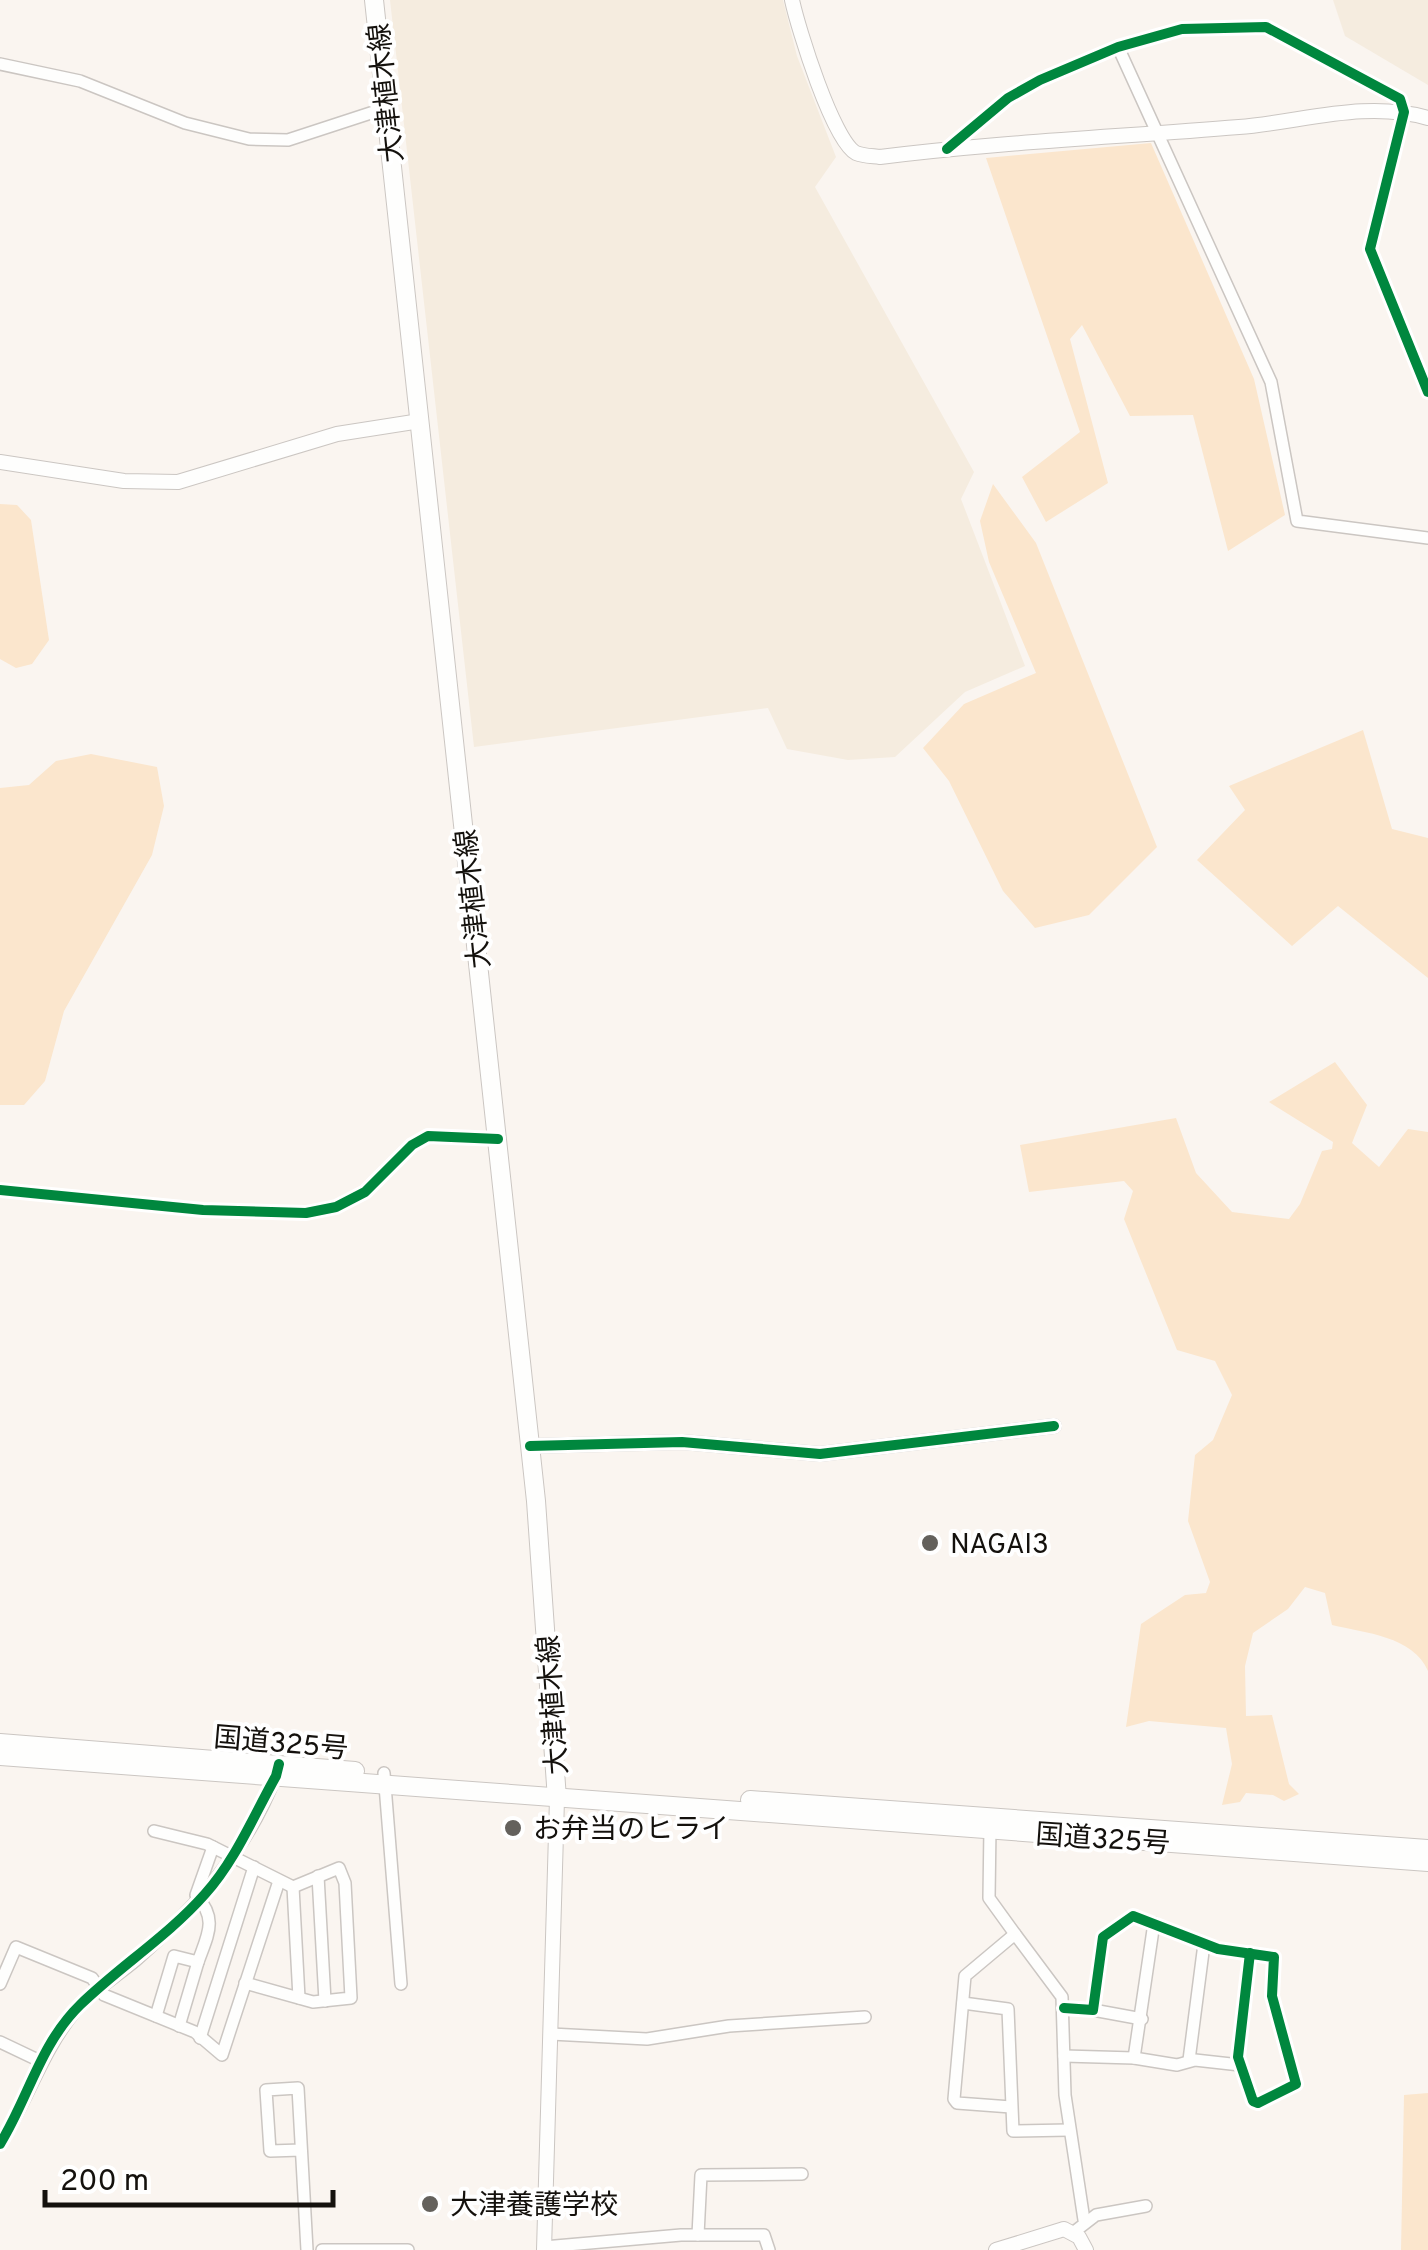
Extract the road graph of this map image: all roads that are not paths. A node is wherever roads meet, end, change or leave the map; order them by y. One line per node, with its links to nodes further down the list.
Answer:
1 (374, 0): 5 (main road, 大津植木線)
2 (792, 0): 9 (street)
3 (1118, 48): 6 (street); 8 (street); 9 (street)
4 (0, 64): 5 (street)
5 (386, 108): 11 (main road, 大津植木線)
6 (1404, 112): 7 (street); 8 (street); 10 (street)
7 (1428, 118)
8 (1157, 134): 9 (street); 13 (street)
9 (947, 149)
10 (1428, 392)
11 (420, 421): 12 (street); 14 (main road, 大津植木線)
12 (0, 462)
13 (1428, 538)
14 (498, 1139): 15 (street); 17 (main road, 大津植木線)
15 (0, 1190)
16 (1054, 1426): 17 (street)
17 (530, 1446): 22 (main road, 大津植木線)
18 (0, 1743): 20 (main road, 国道325号)
19 (0, 1756): 20 (main road, 国道325号)
20 (278, 1770): 21 (main road, 国道325号); 27 (street)
21 (385, 1779): 22 (main road, 国道325号); 41 (street)
22 (557, 1793): 23 (main road, 国道325号); 52 (street)
23 (990, 1823): 26 (main road, 国道325号); 28 (main road, 国道325号); 35 (street)
24 (154, 1831): 25 (street)
25 (213, 1846): 27 (street); 33 (street)
26 (1428, 1848)
27 (232, 1856): 29 (street); 33 (street)
28 (1428, 1862)
29 (254, 1867): 31 (street); 53 (street)
30 (318, 1876): 32 (street); 44 (street); 44 (street)
31 (279, 1881): 32 (street); 39 (street)
32 (294, 1887): 43 (street)
33 (200, 1899): 38 (street); 42 (street)
34 (1154, 1924): 36 (street); 47 (street); 50 (street)
35 (1015, 1934): 45 (street); 46 (street)
36 (1204, 1944): 37 (street); 57 (street)
37 (1250, 1954): 59 (street); 59 (street)
38 (198, 1962): 48 (street); 51 (street)
39 (245, 1983): 43 (street); 53 (street)
40 (0, 1984): 42 (street)
41 (400, 1984)
42 (101, 1989): 48 (street); 58 (street)
43 (299, 1998): 44 (street)
44 (325, 2001)
45 (963, 2003): 60 (street); 60 (street)
46 (1064, 2008): 47 (street); 55 (street)
47 (1092, 2010): 50 (street)
48 (156, 2016): 51 (street)
49 (865, 2018): 52 (street)
50 (1142, 2019): 56 (street)
51 (178, 2026): 53 (street)
52 (551, 2034): 69 (street)
53 (200, 2038)
54 (0, 2042): 58 (street)
55 (1064, 2056): 56 (street); 61 (street)
56 (1134, 2058): 57 (street)
57 (1189, 2060): 59 (street)
58 (40, 2061): 62 (street)
59 (1240, 2065)
60 (1011, 2107): 61 (street)
61 (1069, 2130): 66 (street)
62 (0, 2144)
63 (301, 2150): 63 (street); 70 (street)
64 (802, 2174): 67 (street)
65 (1146, 2206): 66 (street)
66 (1079, 2226): 75 (street); 76 (street)
67 (698, 2235): 68 (street); 69 (street)
68 (712, 2235): 73 (street); 74 (street)
69 (544, 2248)
70 (307, 2250)
71 (322, 2250): 72 (street)
72 (408, 2250)
73 (716, 2250)
74 (768, 2250)
75 (996, 2250)
76 (1086, 2250)

